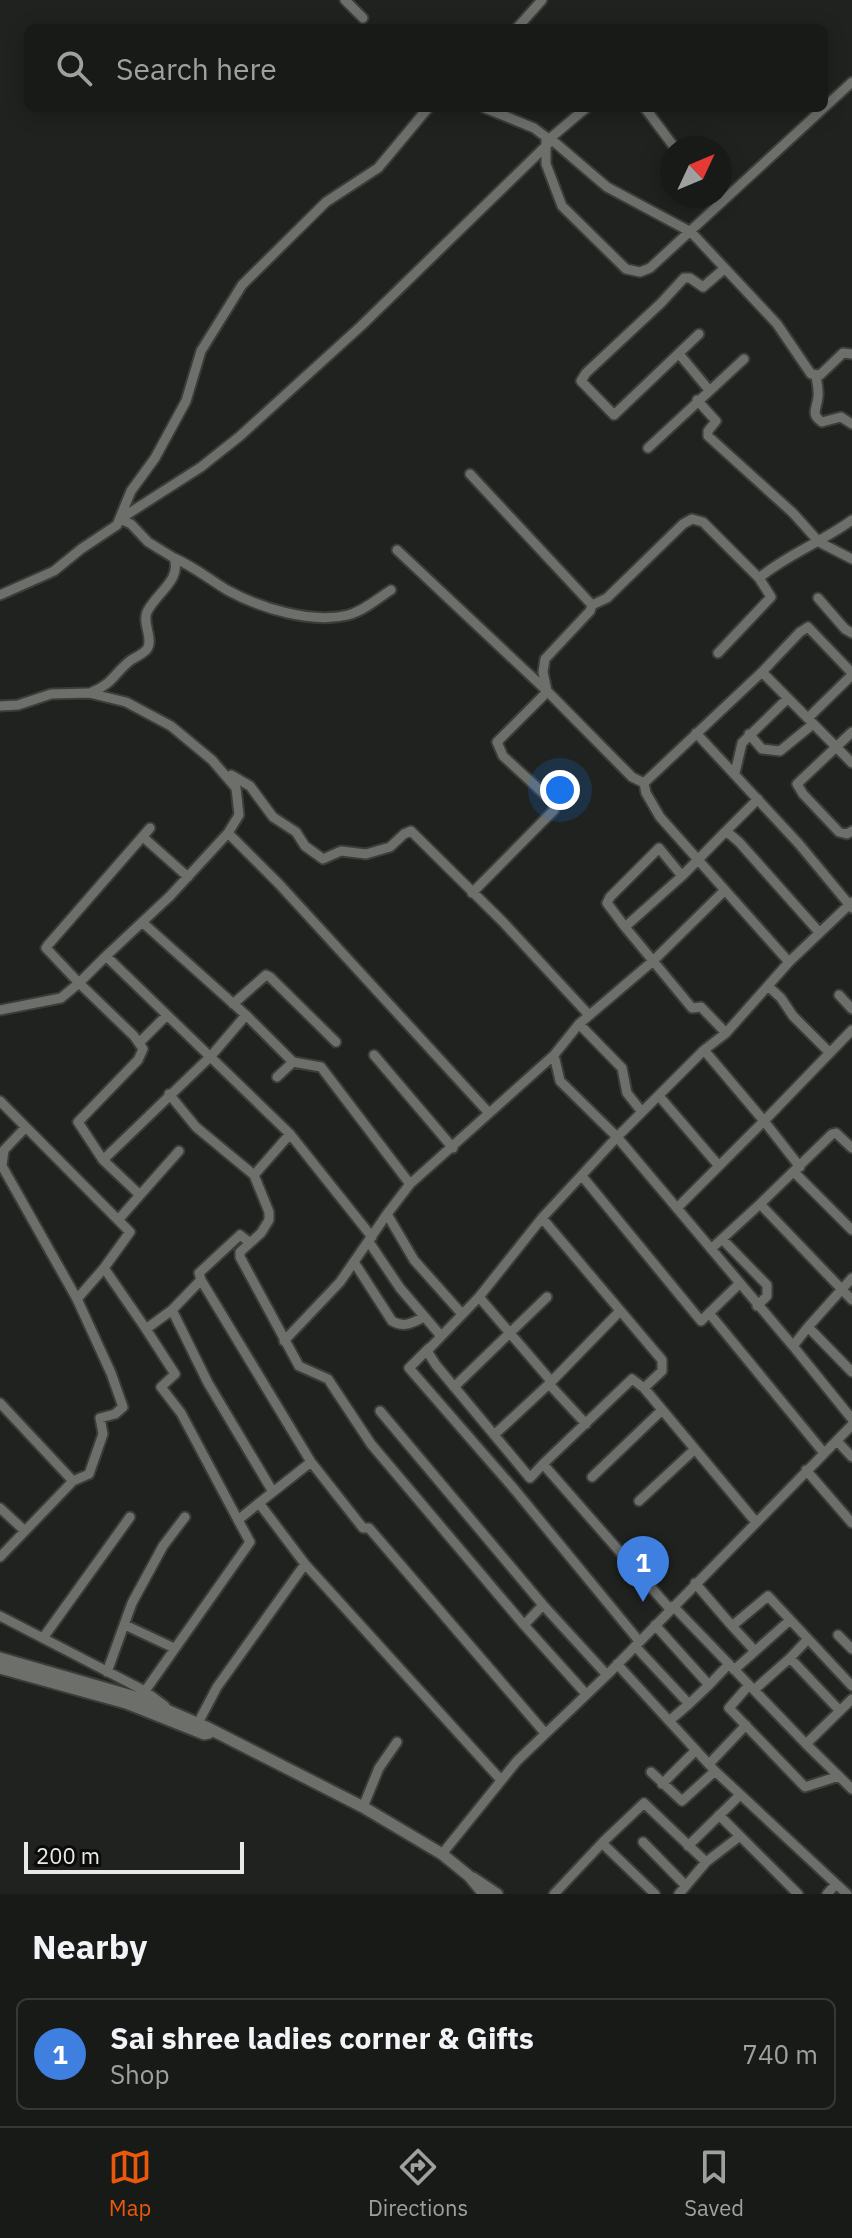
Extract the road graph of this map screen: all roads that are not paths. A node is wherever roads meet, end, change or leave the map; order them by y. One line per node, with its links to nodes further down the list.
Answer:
1 (345, 0): 3 (street)
2 (542, 0): 4 (street)
3 (363, 18)
4 (521, 24)
5 (852, 82): 6 (street)
6 (828, 104)
7 (425, 112): 28 (street)
8 (495, 112): 13 (street)
9 (582, 112): 13 (street)
10 (648, 112): 12 (street)
11 (820, 112): 14 (street)
12 (666, 136)
13 (548, 142): 16 (street); 16 (street); 28 (street)
14 (732, 194)
15 (717, 208): 16 (street)
16 (691, 232): 17 (street)
17 (724, 269): 20 (street); 22 (street)
18 (699, 334): 20 (street)
19 (852, 354): 22 (street)
20 (680, 355): 23 (street)
21 (744, 359): 23 (street)
22 (816, 376): 25 (street)
23 (709, 390): 24 (street)
24 (697, 400): 26 (street); 30 (street)
25 (852, 424)
26 (648, 448)
27 (470, 474): 38 (street)
28 (120, 519): 32 (street); 36 (street)
29 (852, 520): 30 (street)
30 (819, 542): 33 (street); 34 (street)
31 (397, 550): 43 (street)
32 (174, 558): 35 (street); 44 (street)
33 (852, 559)
34 (759, 578): 38 (street); 40 (street)
35 (391, 590)
36 (0, 595)
37 (818, 598): 39 (street)
38 (592, 605): 43 (street)
39 (852, 633)
40 (718, 653)
41 (762, 672): 42 (street); 45 (street); 49 (street)
42 (852, 674): 47 (street)
43 (547, 691): 55 (street); 64 (street)
44 (89, 693): 46 (street); 53 (street)
45 (788, 698): 47 (street); 50 (street)
46 (0, 706)
47 (811, 721): 50 (street); 51 (street)
48 (852, 732): 51 (street)
49 (696, 733): 54 (street); 55 (street)
50 (749, 734): 54 (street)
51 (835, 748): 52 (street); 58 (street)
52 (852, 763)
53 (222, 771): 59 (street); 64 (street)
54 (735, 773): 56 (street)
55 (644, 783): 60 (street)
56 (758, 799): 57 (street); 65 (street)
57 (726, 831): 60 (street); 68 (street)
58 (852, 831)
59 (228, 833): 62 (street); 97 (street)
60 (697, 859): 61 (street); 63 (street)
61 (682, 876): 67 (street); 67 (street)
62 (188, 877): 66 (street); 72 (street)
63 (725, 890): 70 (street); 71 (street)
64 (472, 893): 80 (street)
65 (851, 905): 68 (street)
66 (142, 922): 69 (street); 75 (street)
67 (625, 927): 70 (street)
68 (819, 932): 71 (street)
69 (106, 956): 72 (street); 78 (street)
70 (653, 961): 80 (street); 83 (street)
71 (789, 962): 73 (street)
72 (79, 983): 77 (street); 84 (street)
73 (768, 986): 83 (street); 87 (street)
74 (839, 995): 76 (street)
75 (233, 1004): 79 (street); 85 (street)
76 (852, 1009)
77 (0, 1010)
78 (167, 1015): 84 (street); 90 (street)
79 (246, 1015): 90 (street); 91 (street)
80 (589, 1015): 81 (street)
81 (579, 1024): 89 (street); 96 (street)
82 (852, 1030): 87 (street)
83 (726, 1033): 86 (street)
84 (140, 1042): 105 (street)
85 (336, 1042)
86 (704, 1050): 94 (street); 98 (street)
87 (829, 1052): 98 (street)
88 (374, 1055): 102 (street)
89 (554, 1055): 97 (street); 101 (street)
90 (211, 1056): 93 (street); 100 (street)
91 (293, 1062): 92 (street); 110 (street)
92 (277, 1077)
93 (169, 1094): 105 (street); 108 (street)
94 (659, 1096): 96 (street); 106 (street)
95 (0, 1101): 99 (street)
96 (642, 1112): 101 (street)
97 (489, 1113): 102 (street)
98 (764, 1121): 106 (street); 107 (street)
99 (25, 1128): 116 (street); 130 (street)
100 (290, 1134): 108 (street); 119 (street)
101 (617, 1137): 109 (street); 113 (street)
102 (453, 1148): 110 (street)
103 (852, 1148): 107 (street)
104 (179, 1151): 111 (street)
105 (103, 1160): 111 (street)
106 (719, 1166): 113 (street)
107 (797, 1170): 112 (street); 117 (street)
108 (254, 1175): 120 (street)
109 (582, 1176): 115 (street); 135 (street)
110 (410, 1184): 114 (street)
111 (140, 1195): 116 (street)
112 (760, 1204): 118 (street); 127 (street)
113 (678, 1207): 121 (street)
114 (387, 1214): 119 (street); 136 (street)
115 (542, 1218): 128 (street); 134 (street)
116 (119, 1219): 123 (street)
117 (852, 1230)
118 (722, 1239): 121 (street); 132 (street)
119 (371, 1240): 122 (street); 137 (street)
120 (249, 1242): 125 (street); 142 (street)
121 (711, 1249): 126 (street)
122 (354, 1262): 137 (street); 142 (street)
123 (104, 1268): 130 (street); 139 (street)
124 (852, 1278): 127 (street)
125 (201, 1280): 133 (street); 159 (street)
126 (739, 1284): 132 (street); 135 (street)
127 (841, 1290): 131 (street); 138 (street)
128 (479, 1297): 136 (street); 140 (street)
129 (547, 1297): 140 (street)
130 (77, 1299): 163 (street)
131 (852, 1300)
132 (757, 1306): 143 (street)
133 (172, 1310): 139 (street); 164 (street)
134 (620, 1311): 146 (street); 148 (street)
135 (709, 1313): 157 (street)
136 (462, 1314): 141 (street)
137 (424, 1317): 141 (street)
138 (808, 1327): 143 (street); 145 (street)
139 (146, 1329): 170 (street)
140 (510, 1334): 146 (street); 147 (street)
141 (441, 1336): 144 (street)
142 (284, 1341): 182 (street)
143 (793, 1346): 152 (street)
144 (429, 1348): 147 (street); 188 (street)
145 (852, 1372)
146 (550, 1382): 153 (street); 154 (street)
147 (454, 1387): 154 (street)
148 (644, 1388): 150 (street); 153 (street)
149 (0, 1403): 163 (street)
150 (662, 1410): 156 (street); 162 (street)
151 (380, 1411): 177 (street)
152 (852, 1422): 155 (street)
153 (586, 1424): 160 (street)
154 (494, 1435): 160 (street)
155 (837, 1441): 157 (street); 158 (street)
156 (695, 1449): 165 (street); 171 (street)
157 (824, 1453): 161 (street)
158 (852, 1457)
159 (311, 1462): 164 (street); 213 (street)
160 (543, 1464): 178 (street)
161 (806, 1470): 171 (street); 172 (street)
162 (592, 1477)
163 (73, 1481): 173 (street)
164 (273, 1492): 166 (street)
165 (639, 1501)
166 (259, 1503): 170 (street); 175 (street)
167 (0, 1508): 173 (street)
168 (130, 1517): 186 (street)
169 (185, 1517): 181 (street)
170 (238, 1520): 189 (street)
171 (755, 1521): 176 (street)
172 (852, 1523)
173 (25, 1531): 174 (street)
174 (0, 1557)
175 (305, 1564): 210 (street); 220 (street)
176 (695, 1583): 178 (street); 184 (street)
177 (543, 1605): 182 (street); 199 (street)
178 (672, 1607): 183 (street); 195 (street)
179 (0, 1616): 186 (street)
180 (790, 1620): 184 (street); 187 (street); 191 (street)
181 (125, 1625): 189 (street); 198 (street)
182 (524, 1625): 204 (street)
183 (655, 1625): 188 (street); 200 (street)
184 (732, 1626): 191 (street)
185 (838, 1635): 190 (street)
186 (43, 1638): 198 (street)
187 (808, 1639): 193 (street); 201 (street)
188 (637, 1643): 194 (street); 206 (street)
189 (174, 1648): 203 (street)
190 (852, 1649)
191 (755, 1651): 195 (street)
192 (0, 1658): 197 (street)
193 (790, 1658): 202 (street); 207 (street)
194 (617, 1664): 199 (street); 209 (street)
195 (732, 1667): 200 (street); 202 (street)
196 (0, 1668): 197 (street)
197 (29, 1672): 208 (street); 212 (street)
198 (107, 1672): 203 (street)
199 (607, 1675): 204 (street)
200 (709, 1685): 206 (street)
201 (852, 1686)
202 (751, 1688): 211 (street); 215 (street)
203 (145, 1691): 208 (street)
204 (586, 1694): 213 (street)
205 (852, 1699): 207 (street)
206 (689, 1704): 209 (street)
207 (840, 1711): 215 (street)
208 (173, 1712): 210 (street)
209 (669, 1721): 216 (street)
210 (198, 1723): 212 (street)
211 (746, 1725): 217 (street); 219 (street)
212 (213, 1732): 224 (street)
213 (545, 1733): 220 (street)
214 (397, 1742): 224 (street)
215 (806, 1744): 219 (street)
216 (696, 1750): 217 (street); 221 (street)
217 (712, 1768): 221 (street); 223 (street)
218 (651, 1772): 221 (street)
219 (839, 1776): 222 (street)
220 (501, 1780): 230 (street)
221 (662, 1784)
222 (852, 1789)
223 (740, 1795): 225 (street); 233 (street)
224 (363, 1807): 230 (street)
225 (719, 1815): 226 (street); 229 (street)
226 (740, 1836): 231 (street); 239 (street)
227 (643, 1842): 234 (street)
228 (602, 1843): 229 (street); 237 (street); 238 (street)
229 (688, 1846): 231 (street)
230 (442, 1854): 232 (street)
231 (706, 1862): 234 (street)
232 (469, 1876): 235 (street); 236 (street)
233 (836, 1884): 240 (street); 241 (street)
234 (683, 1890)
235 (484, 1894)
236 (497, 1894)
237 (554, 1894)
238 (655, 1894)
239 (798, 1894)
240 (827, 1894)
241 (847, 1894)

